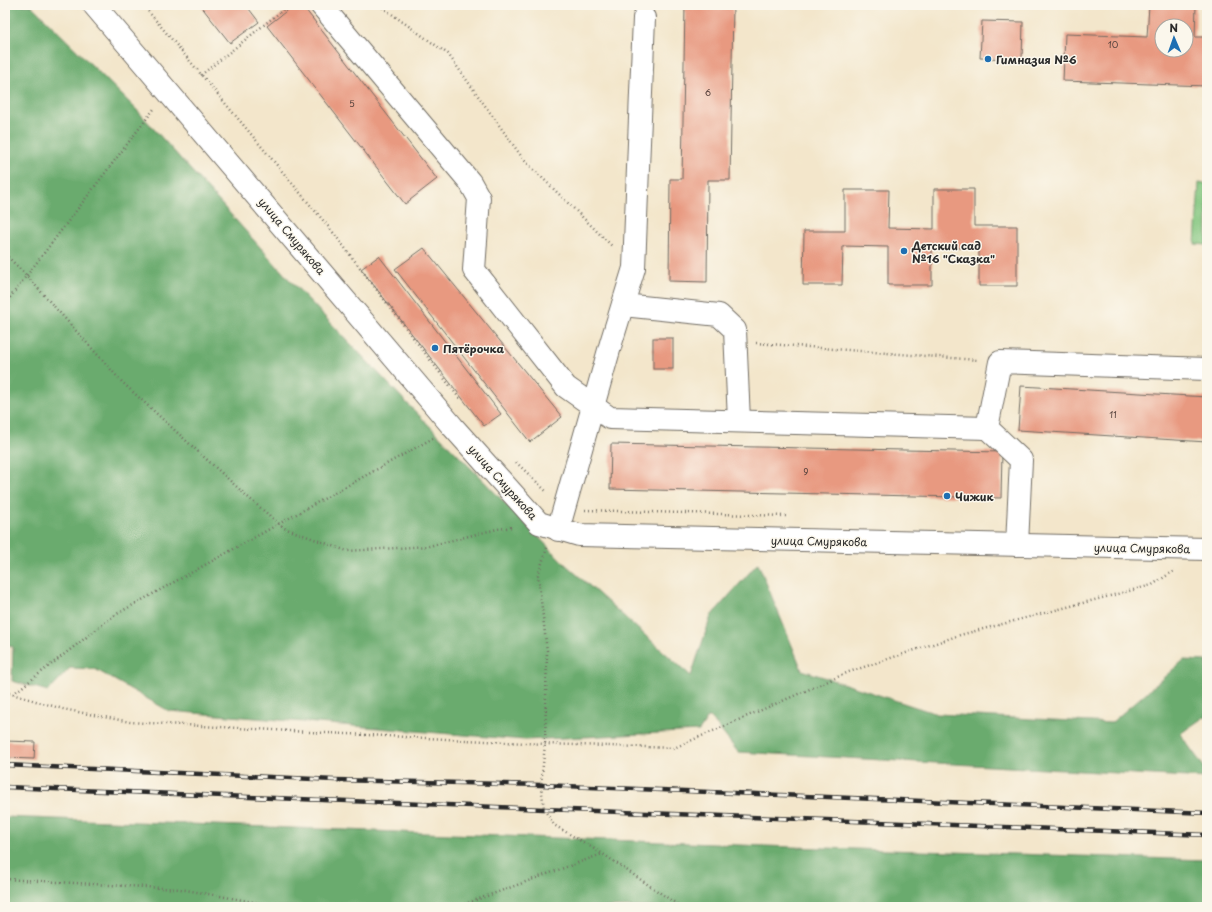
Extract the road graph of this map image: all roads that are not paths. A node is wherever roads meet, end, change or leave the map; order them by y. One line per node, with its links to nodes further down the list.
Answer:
1 (94, 5): 9 (street, улица Смурякова)
2 (321, 5): 6 (street)
3 (644, 18): 4 (street)
4 (622, 305): 6 (street); 7 (street)
5 (1207, 369): 8 (street)
6 (592, 407): 7 (street); 9 (street)
7 (739, 422): 8 (street)
8 (987, 428): 10 (street)
9 (550, 526): 10 (street, улица Смурякова)
10 (1017, 545): 11 (street, улица Смурякова)
11 (1207, 549)

